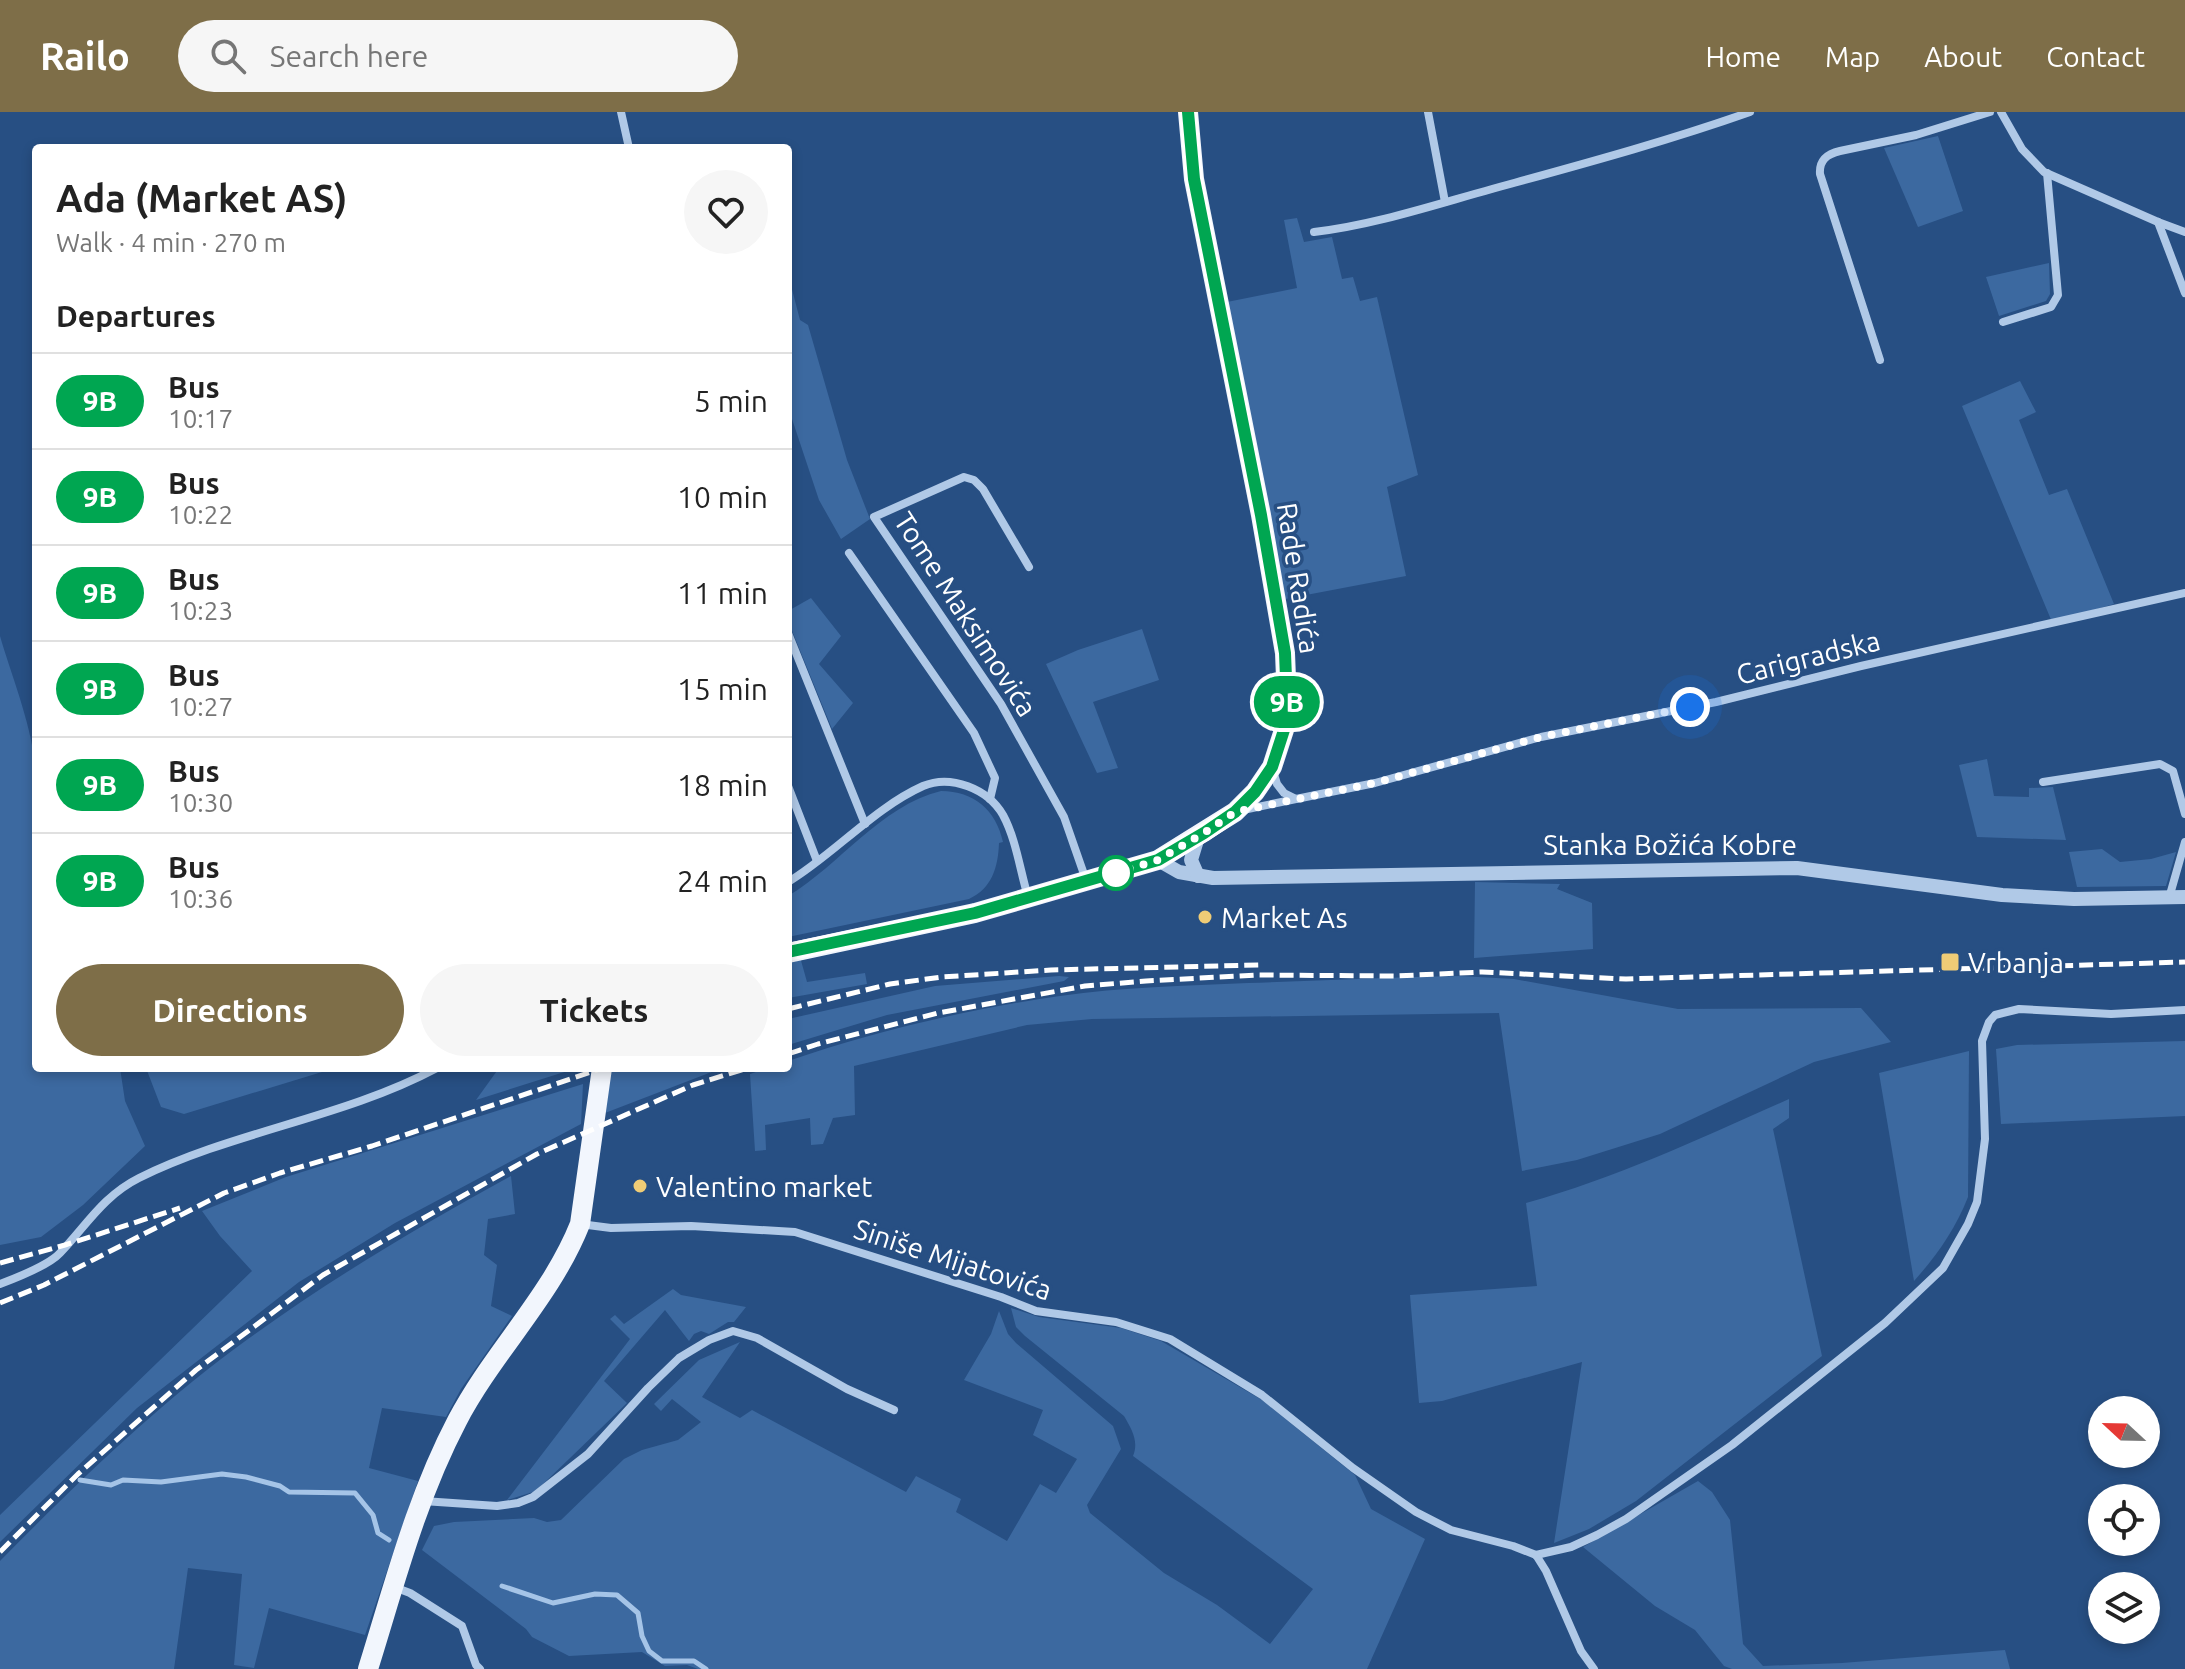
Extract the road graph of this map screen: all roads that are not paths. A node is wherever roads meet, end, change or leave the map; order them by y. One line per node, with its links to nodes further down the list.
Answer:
1 (621, 112): 7 (street)
2 (1188, 112): 20 (main road, Rade Radića)
3 (1428, 112): 9 (street)
4 (1750, 112): 9 (street)
5 (1990, 112): 15 (street)
6 (2001, 112): 8 (street)
7 (628, 144)
8 (2047, 173): 10 (street); 14 (street)
9 (1445, 202): 11 (street)
10 (2158, 222): 12 (street); 13 (street)
11 (1314, 232)
12 (2185, 232)
13 (2185, 293)
14 (2003, 322)
15 (1880, 360)
16 (849, 553): 23 (street)
17 (1029, 567): 34 (street, Tome Maksimovića)
18 (2185, 593): 24 (street, Carigradska)
19 (792, 643): 27 (street)
20 (1272, 767): 24 (street); 25 (main road, Rade Radića)
21 (2043, 782): 26 (street)
22 (792, 796): 31 (street)
23 (990, 799): 27 (street); 35 (street)
24 (1296, 799): 25 (street, Carigradska)
25 (1235, 812): 28 (main road, Rade Radića)
26 (2185, 814)
27 (865, 824): 31 (street)
28 (1198, 837): 30 (main road, Rade Radića); 32 (street)
29 (2185, 842): 37 (street)
30 (1158, 860): 32 (street, Stanka Božića Kobre); 34 (main road, Rade Radića)
31 (817, 861): 33 (street)
32 (1198, 876): 37 (street, Stanka Božića Kobre)
33 (792, 880)
34 (1086, 881): 35 (main road, Rade Radića)
35 (1028, 897): 38 (main road, Rade Radića)
36 (2185, 897): 37 (street, Stanka Božića Kobre)
37 (2169, 898)
38 (792, 952)
39 (2185, 1010): 46 (street)
40 (428, 1072): 43 (street)
41 (601, 1072): 42 (main road)
42 (580, 1224): 45 (main road); 46 (street, Siniše Mijatovića)
43 (0, 1284)
44 (894, 1410): 45 (street)
45 (422, 1500): 47 (main road)
46 (1536, 1555): 50 (street)
47 (394, 1587): 48 (main road); 49 (street)
48 (368, 1669)
49 (480, 1669)
50 (1594, 1669)

